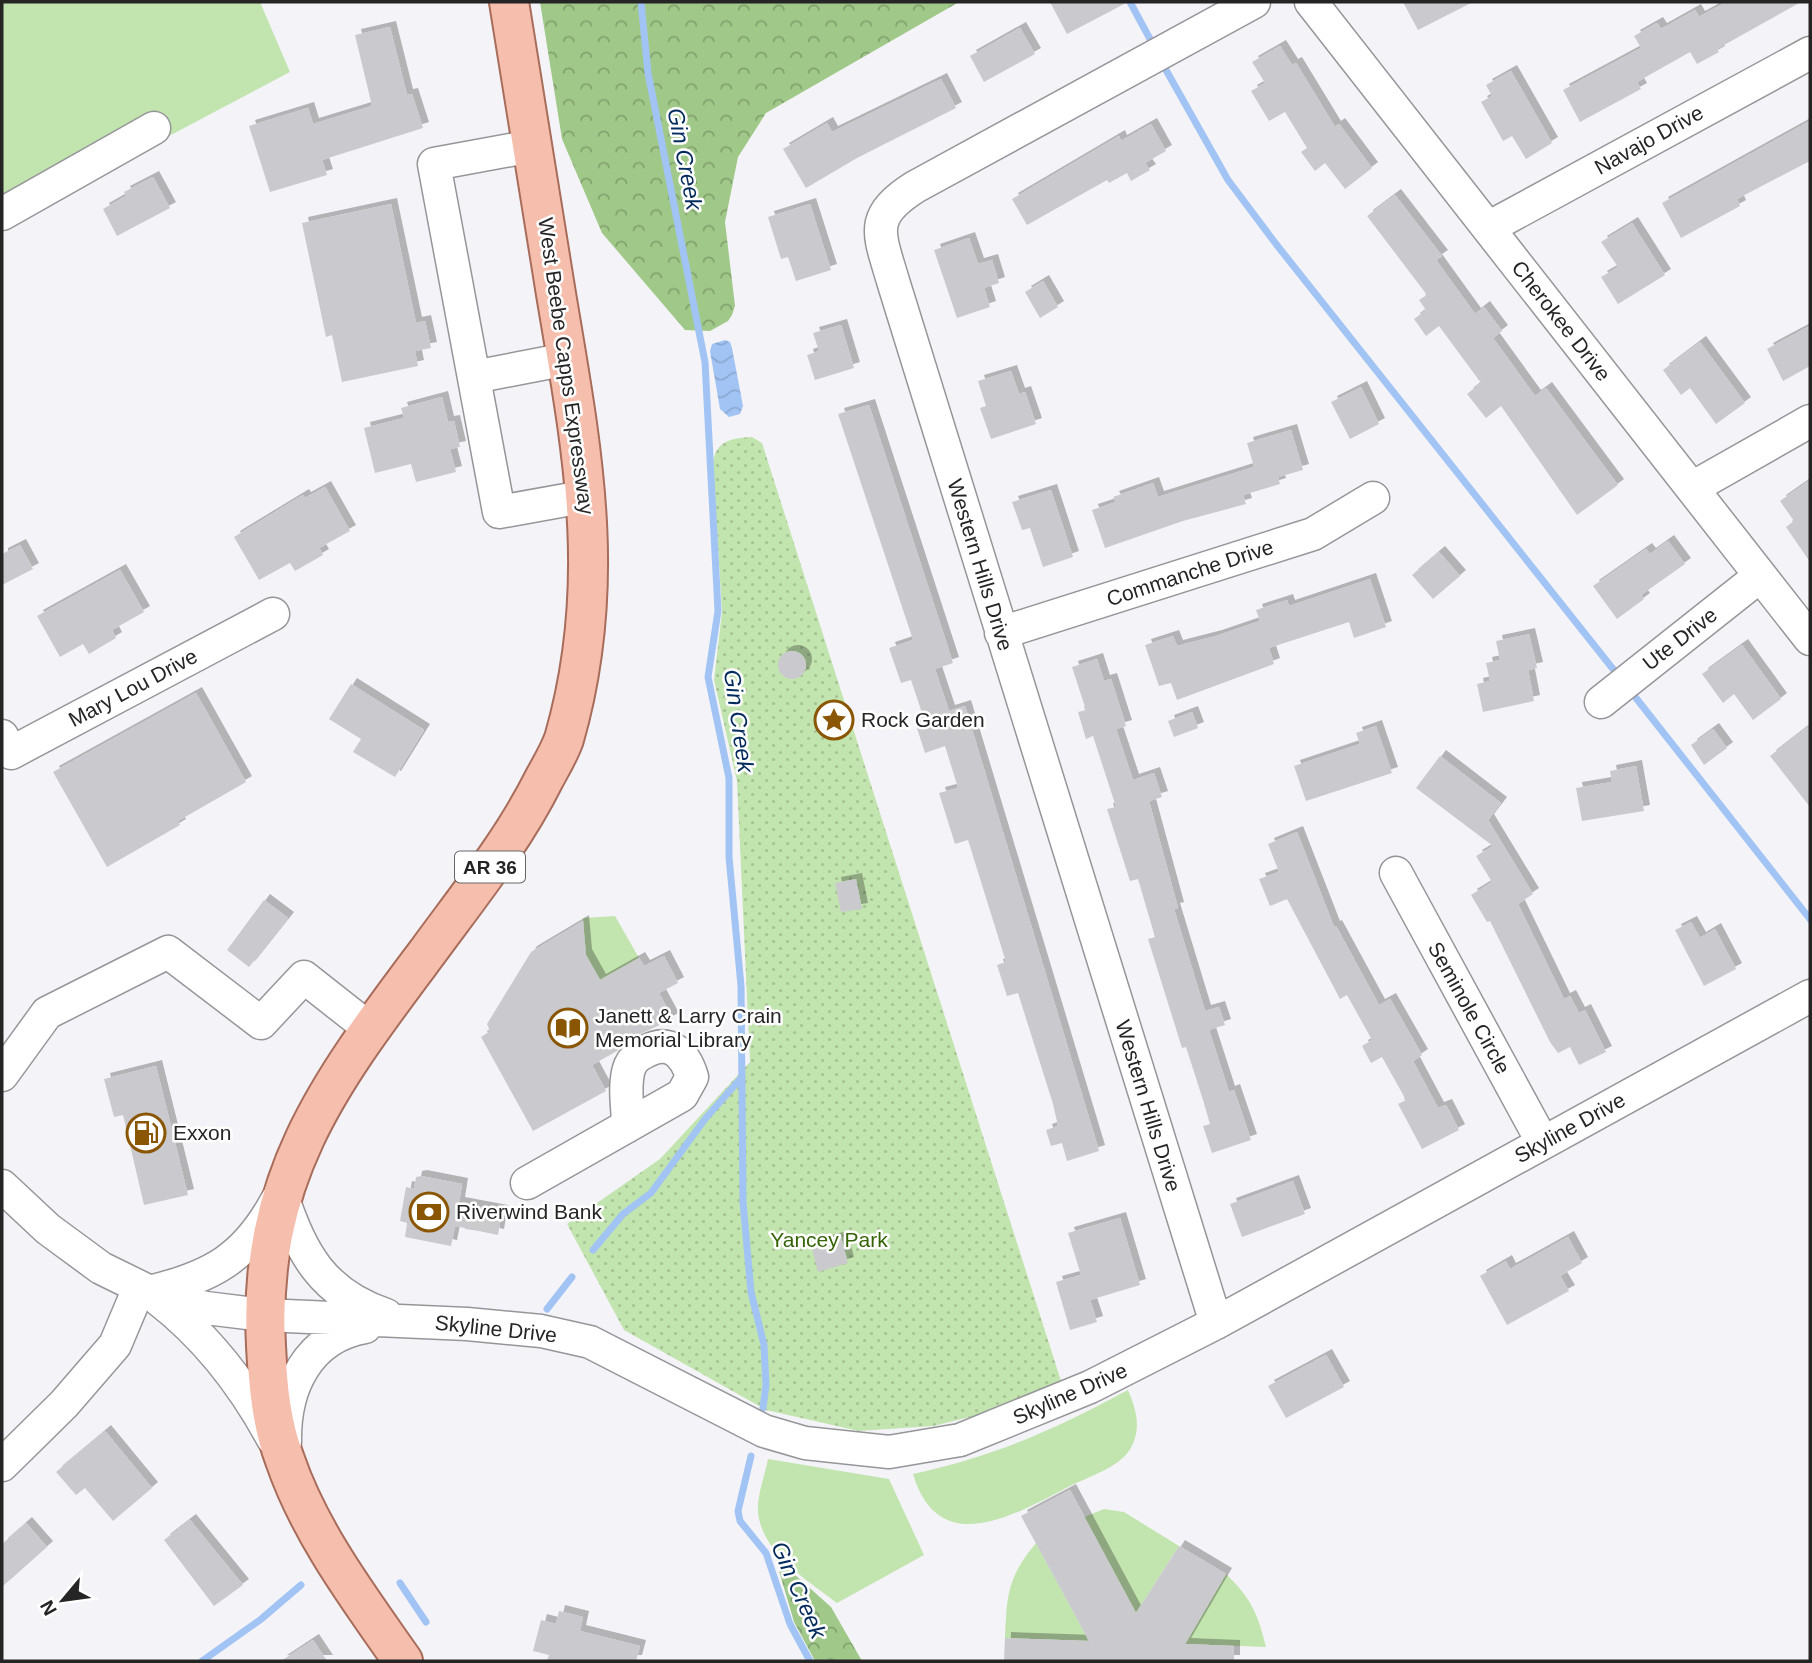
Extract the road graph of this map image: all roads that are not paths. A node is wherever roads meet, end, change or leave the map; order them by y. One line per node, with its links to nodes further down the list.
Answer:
1 (509, 2): 6 (main road, West Beebe Capps Expressway / AR 36)
2 (1254, 2): 17 (street, Western Hills Drive)
3 (1311, 2): 8 (street, Cherokee Drive)
4 (1810, 52): 8 (street, Navajo Drive)
5 (154, 128): 7 (street)
6 (532, 146): 9 (main road, West Beebe Capps Expressway / AR 36); 10 (street)
7 (2, 214)
8 (1489, 228): 12 (street, Cherokee Drive)
9 (567, 359): 10 (street); 13 (main road, West Beebe Capps Expressway / AR 36)
10 (474, 377): 13 (street)
11 (1810, 422): 12 (street)
12 (1692, 488): 15 (street, Cherokee Drive)
13 (588, 496): 23 (main road, West Beebe Capps Expressway / AR 36)
14 (1373, 498): 17 (street, Commanche Drive)
15 (1760, 576): 18 (street, Cherokee Drive); 19 (street, Ute Drive)
16 (273, 614): 20 (street, Mary Lou Drive)
17 (1000, 633): 33 (street, Western Hills Drive)
18 (1810, 639)
19 (1601, 702)
20 (2, 736)
21 (1396, 873): 26 (street, Seminole Circle)
22 (1810, 996): 26 (street, Skyline Drive)
23 (370, 1029): 24 (street); 29 (main road, West Beebe Capps Expressway / AR 36)
24 (2, 1075)
25 (628, 1126): 27 (street)
26 (1543, 1143): 33 (street, Skyline Drive)
27 (527, 1183)
28 (2, 1186): 30 (street)
29 (281, 1192): 30 (street); 31 (main road, West Beebe Capps Expressway / AR 36); 32 (street)
30 (144, 1290): 31 (street, Skyline Drive); 34 (street); 35 (street)
31 (264, 1315): 32 (street, Skyline Drive); 34 (main road, West Beebe Capps Expressway / AR 36)
32 (404, 1321): 33 (street, Skyline Drive); 34 (street)
33 (1216, 1323)
34 (285, 1462): 36 (main road, West Beebe Capps Expressway / AR 36)
35 (2, 1465)
36 (402, 1661)

